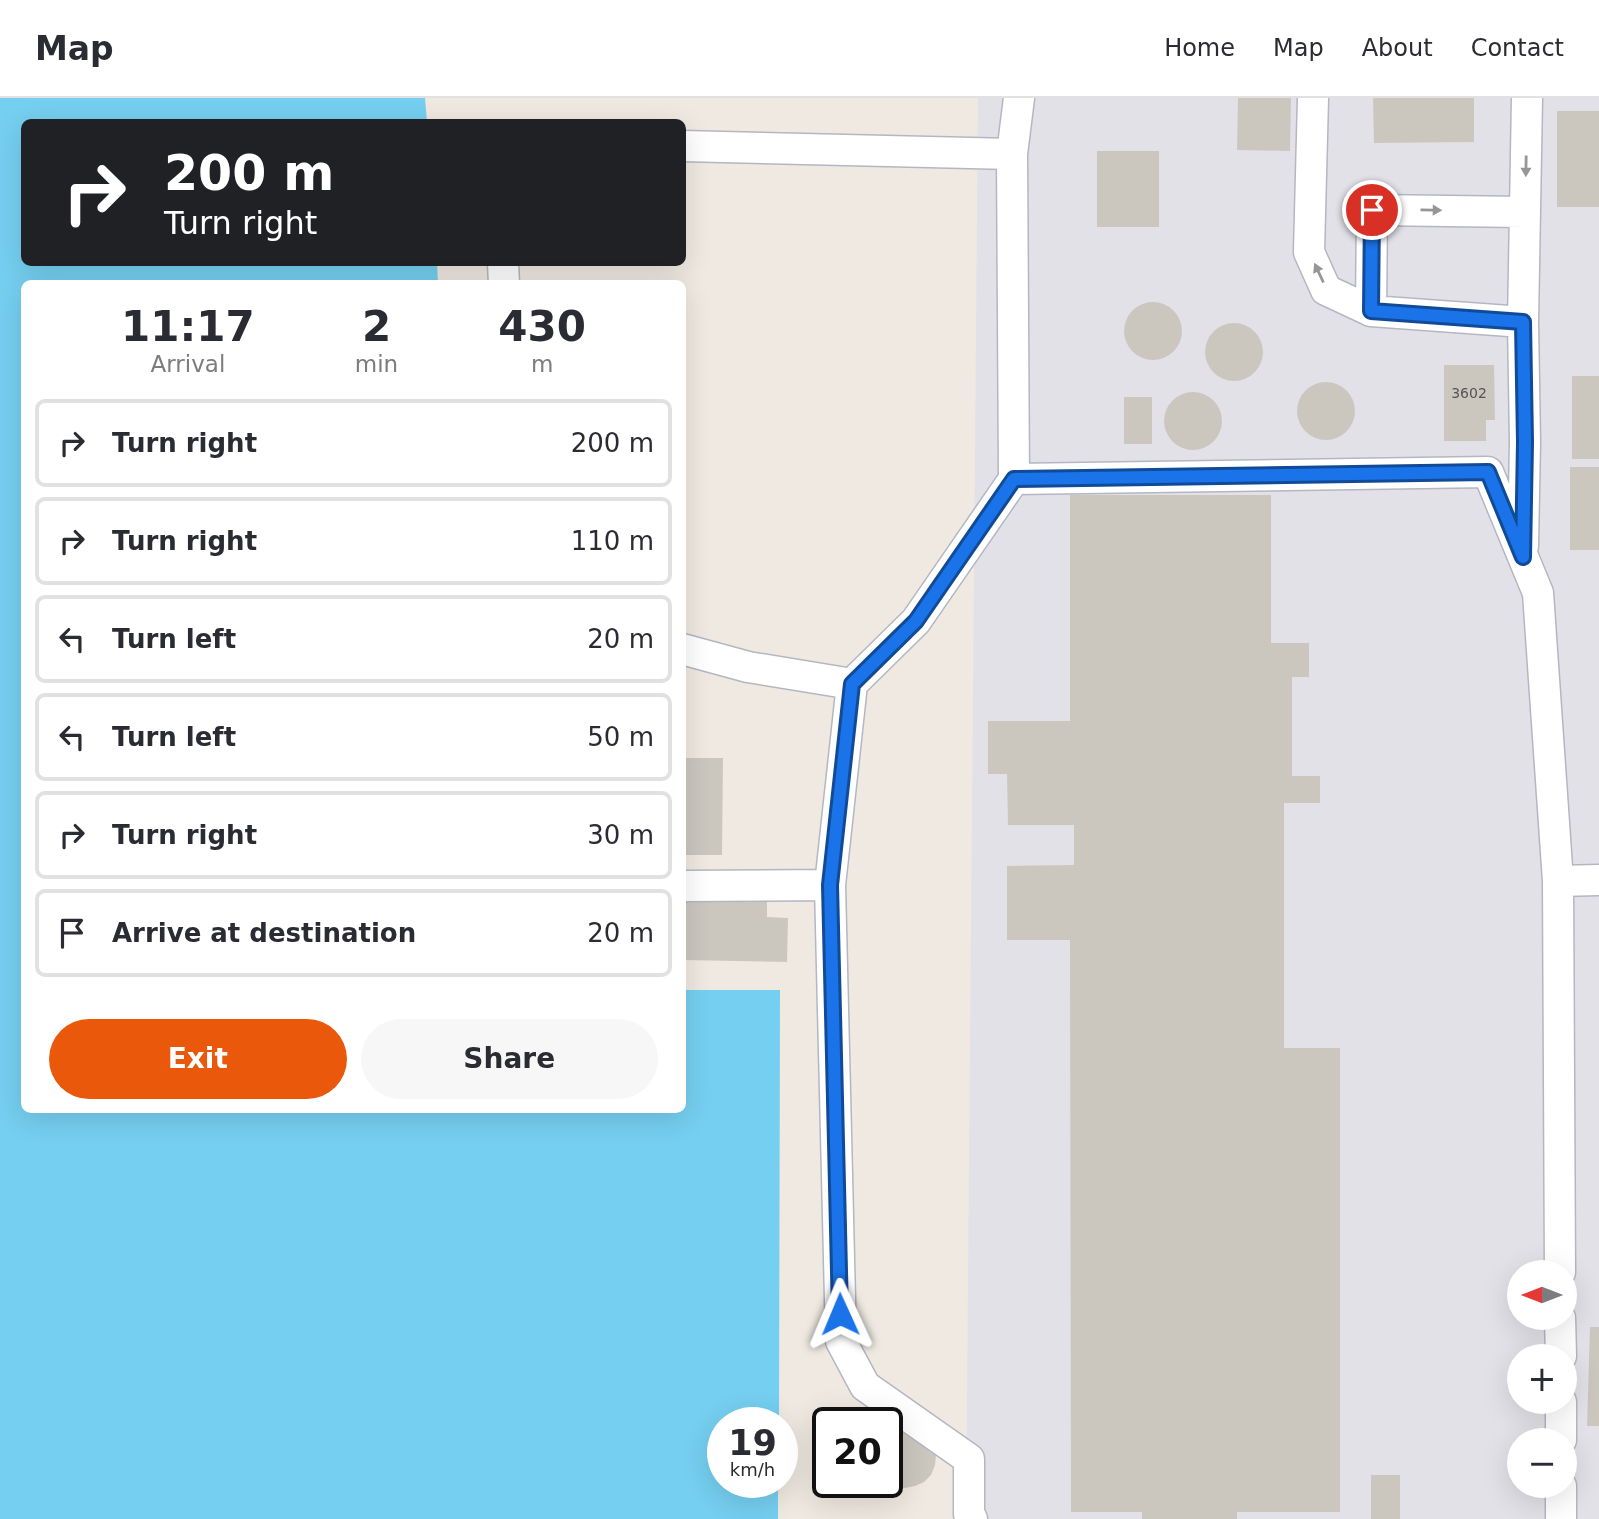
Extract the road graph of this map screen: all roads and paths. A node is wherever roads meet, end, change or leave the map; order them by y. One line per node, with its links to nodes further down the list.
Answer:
1 (1019, 98): 5 (lane)
2 (1313, 98): 7 (lane, one-way to 2)
3 (1527, 98): 6 (lane, one-way to 6)
4 (686, 146): 5 (lane)
5 (1012, 154): 9 (lane)
6 (1524, 212): 7 (lane, one-way to 6); 8 (lane)
7 (1371, 311): 8 (lane)
8 (1523, 322): 10 (lane)
9 (1014, 479): 10 (lane); 12 (lane)
10 (1523, 557): 14 (lane)
11 (686, 650): 12 (lane)
12 (852, 684): 15 (lane)
13 (1599, 880): 14 (lane)
14 (1558, 881): 17 (lane)
15 (830, 885): 16 (lane); 19 (lane)
16 (686, 886)
17 (1560, 1260)
18 (1561, 1498): 20 (lane)
19 (972, 1519)
20 (1561, 1519)

